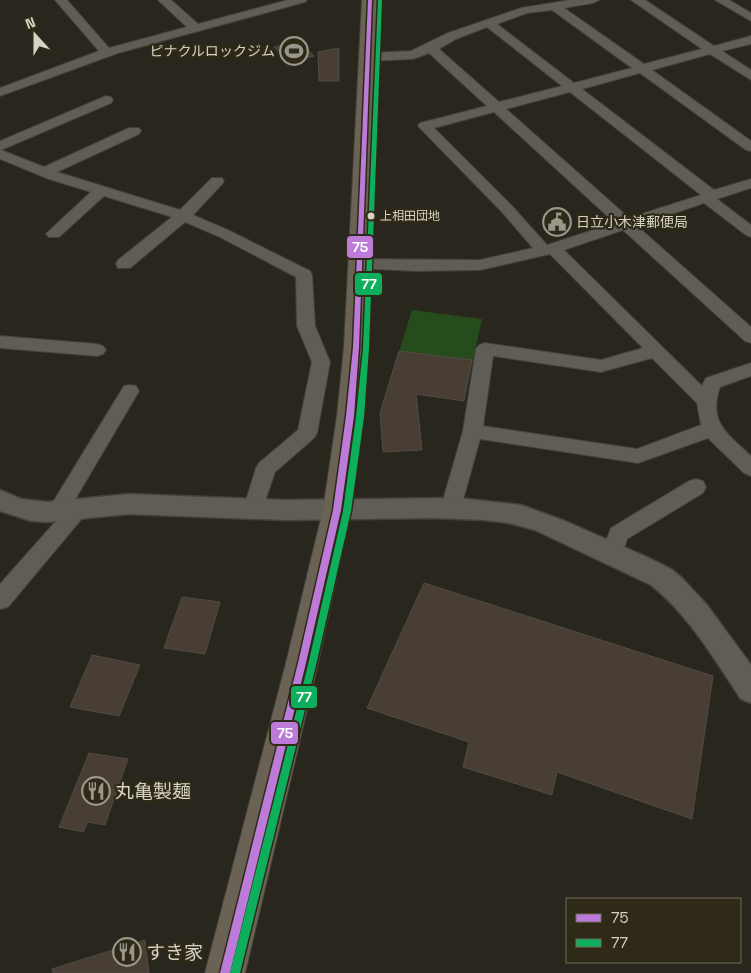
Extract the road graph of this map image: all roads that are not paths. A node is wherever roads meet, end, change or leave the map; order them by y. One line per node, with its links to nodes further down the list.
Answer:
1 (61, 0): 17 (street)
2 (164, 0): 13 (street)
3 (243, 0): 10 (street)
4 (301, 0): 10 (street)
5 (370, 0): 18 (highway)
6 (593, 0): 9 (street)
7 (637, 0): 16 (street)
8 (721, 0): 11 (street)
9 (554, 6): 12 (street); 19 (street)
10 (257, 12): 13 (street)
11 (751, 18)
12 (489, 23): 15 (street); 21 (street)
13 (195, 28): 17 (street)
14 (751, 40): 16 (street)
15 (431, 48): 18 (street); 24 (street)
16 (713, 50): 19 (street); 20 (street)
17 (107, 52): 22 (street)
18 (368, 57): 40 (highway)
19 (642, 69): 21 (street); 27 (street)
20 (751, 76)
21 (572, 87): 24 (street); 33 (street)
22 (0, 92)
23 (106, 100): 26 (street)
24 (496, 107): 35 (street); 38 (street)
25 (134, 131): 29 (street)
26 (0, 146)
27 (751, 147)
28 (0, 154): 29 (street)
29 (45, 172): 32 (street)
30 (217, 180): 34 (street)
31 (751, 183): 33 (street)
32 (101, 190): 34 (street); 37 (street)
33 (709, 197): 35 (street); 36 (street)
34 (183, 216): 39 (street); 54 (street)
35 (626, 224): 38 (street); 41 (street)
36 (751, 232)
37 (54, 234)
38 (549, 249): 40 (street); 44 (street)
39 (124, 264)
40 (358, 264): 55 (highway)
41 (751, 337)
42 (0, 342): 43 (street)
43 (98, 350)
44 (654, 351): 47 (street); 49 (street)
45 (751, 369): 47 (street)
46 (130, 391): 56 (street)
47 (706, 401): 48 (street)
48 (711, 429): 49 (street); 50 (street)
49 (474, 431): 53 (street)
50 (751, 468)
51 (696, 488): 57 (street)
52 (0, 500): 56 (street)
53 (451, 507): 55 (street); 57 (street)
54 (253, 510): 55 (street); 56 (street)
55 (337, 510): 60 (highway)
56 (67, 511): 58 (street)
57 (612, 554): 59 (street)
58 (0, 600)
59 (751, 689)
60 (225, 973)

